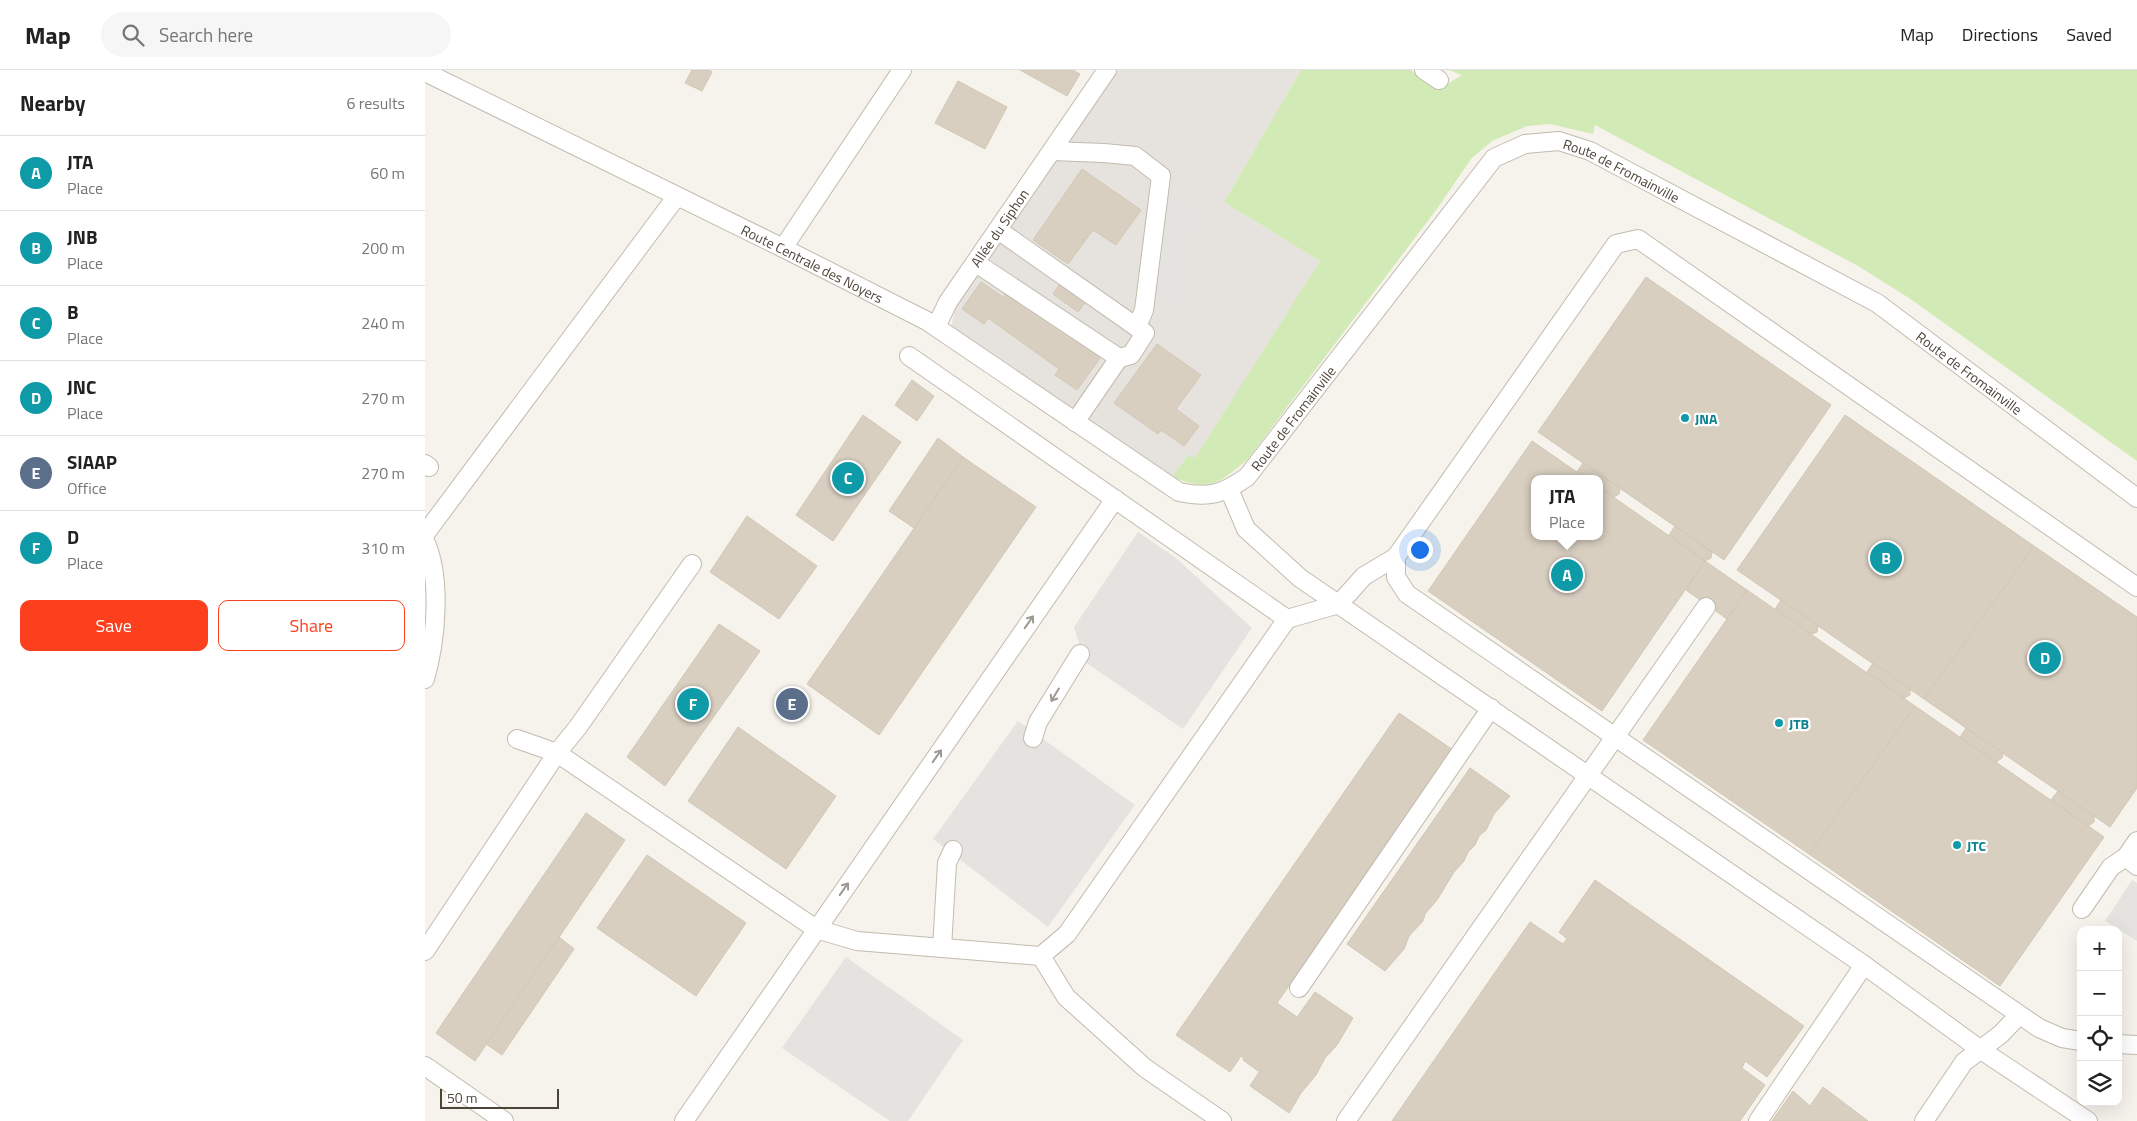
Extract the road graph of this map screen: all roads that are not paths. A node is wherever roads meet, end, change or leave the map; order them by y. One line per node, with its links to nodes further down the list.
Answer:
1 (902, 70): 9 (street)
2 (1107, 70): 6 (street, Allée du Siphon)
3 (1423, 70): 5 (street)
4 (425, 72): 7 (street, Route Centrale des Noyers)
5 (1439, 80)
6 (1052, 151): 8 (street, Allée du Siphon); 12 (street)
7 (677, 196): 9 (street, Route Centrale des Noyers); 20 (street)
8 (998, 230): 10 (street, Allée du Siphon); 12 (street)
9 (783, 248): 11 (street, Route Centrale des Noyers)
10 (975, 262): 11 (street, Allée du Siphon); 14 (street)
11 (936, 327): 15 (street, Route Centrale des Noyers)
12 (1137, 327): 14 (street)
13 (909, 356): 19 (street)
14 (1119, 358): 15 (street)
15 (1075, 422): 17 (street, Route Centrale des Noyers)
16 (1229, 489): 17 (street, Route de Fromainville); 18 (street, Route de Fromainville); 25 (street)
17 (1179, 492)
18 (2137, 498)
19 (1115, 499): 27 (street); 40 (street, one-way to 19)
20 (425, 534)
21 (425, 541): 29 (street)
22 (1396, 557): 24 (street); 25 (street); 31 (street)
23 (692, 564): 34 (street)
24 (2137, 587)
25 (1339, 604): 27 (street); 30 (street)
26 (1706, 607): 31 (street)
27 (1287, 619): 43 (street)
28 (1080, 654): 32 (street, one-way to 32)
29 (425, 680)
30 (1491, 708): 35 (street); 45 (street)
31 (1615, 736): 35 (street); 46 (street)
32 (1033, 738)
33 (517, 739): 34 (street)
34 (557, 753): 40 (street); 42 (street)
35 (1588, 775): 44 (street); 55 (street)
36 (2137, 841): 38 (street)
37 (953, 850): 41 (street)
38 (2132, 861): 39 (street)
39 (2082, 909)
40 (816, 929): 41 (street); 53 (street)
41 (942, 948): 43 (street)
42 (425, 951)
43 (1041, 956): 54 (street)
44 (1864, 965): 50 (street); 56 (street)
45 (1299, 988)
46 (2019, 1015): 47 (street); 50 (street)
47 (2077, 1040)
48 (2122, 1044): 49 (street)
49 (2137, 1045)
50 (1981, 1050): 57 (street); 58 (street)
51 (425, 1066): 52 (street)
52 (504, 1121)
53 (684, 1121)
54 (1222, 1121)
55 (1346, 1121)
56 (1758, 1121)
57 (1925, 1121)
58 (2088, 1121)

